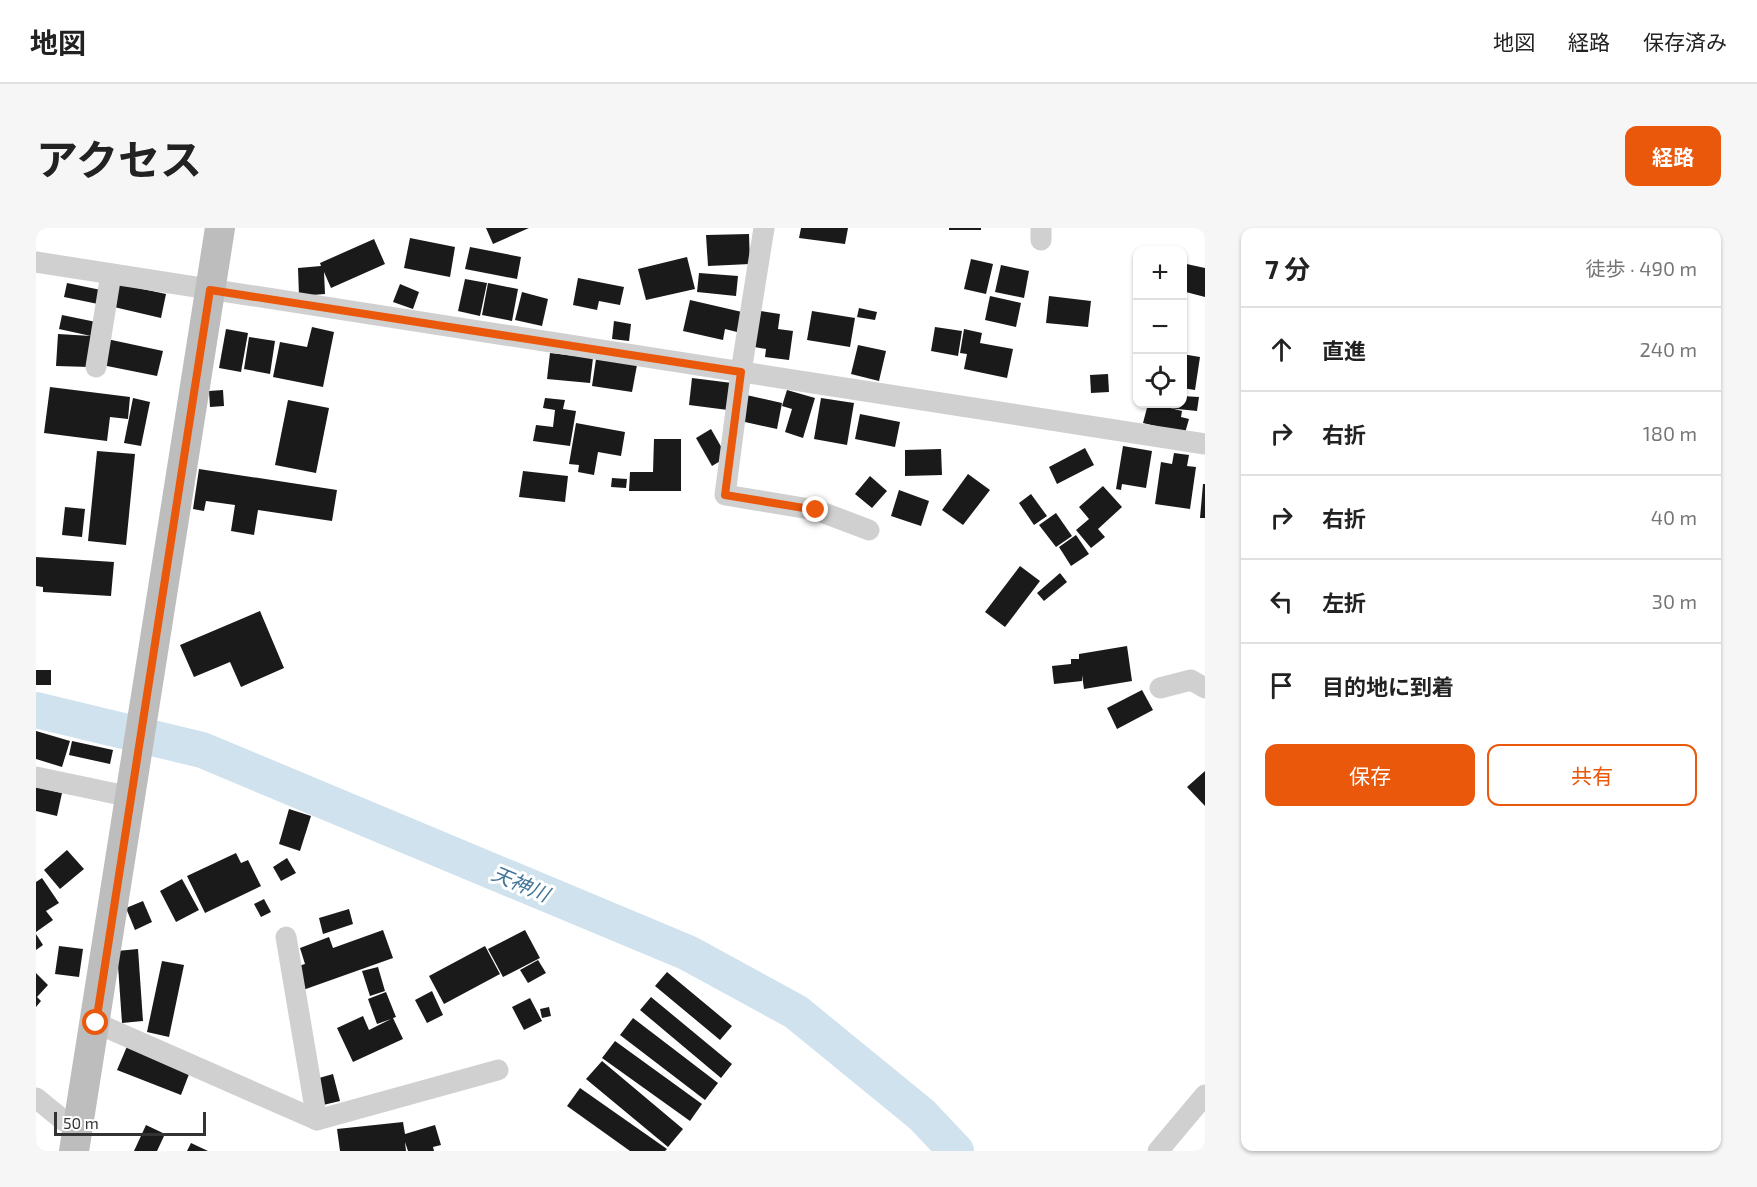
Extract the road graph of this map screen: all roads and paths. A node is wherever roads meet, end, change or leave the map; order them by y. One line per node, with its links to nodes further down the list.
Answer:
1 (220, 228): 5 (street)
2 (764, 228): 7 (street)
3 (36, 262): 4 (street)
4 (111, 274): 5 (street); 6 (street)
5 (210, 290): 7 (street); 13 (street)
6 (96, 367)
7 (741, 372): 8 (street); 9 (street)
8 (1205, 444)
9 (869, 530)
10 (1160, 688): 11 (street)
11 (1205, 688)
12 (36, 777): 13 (street)
13 (131, 797): 15 (street)
14 (285, 938): 19 (street)
15 (96, 1023): 19 (street); 20 (street)
16 (498, 1070): 19 (street)
17 (1205, 1095): 21 (street)
18 (36, 1098): 20 (street)
19 (317, 1120)
20 (77, 1140)
21 (1158, 1151)

